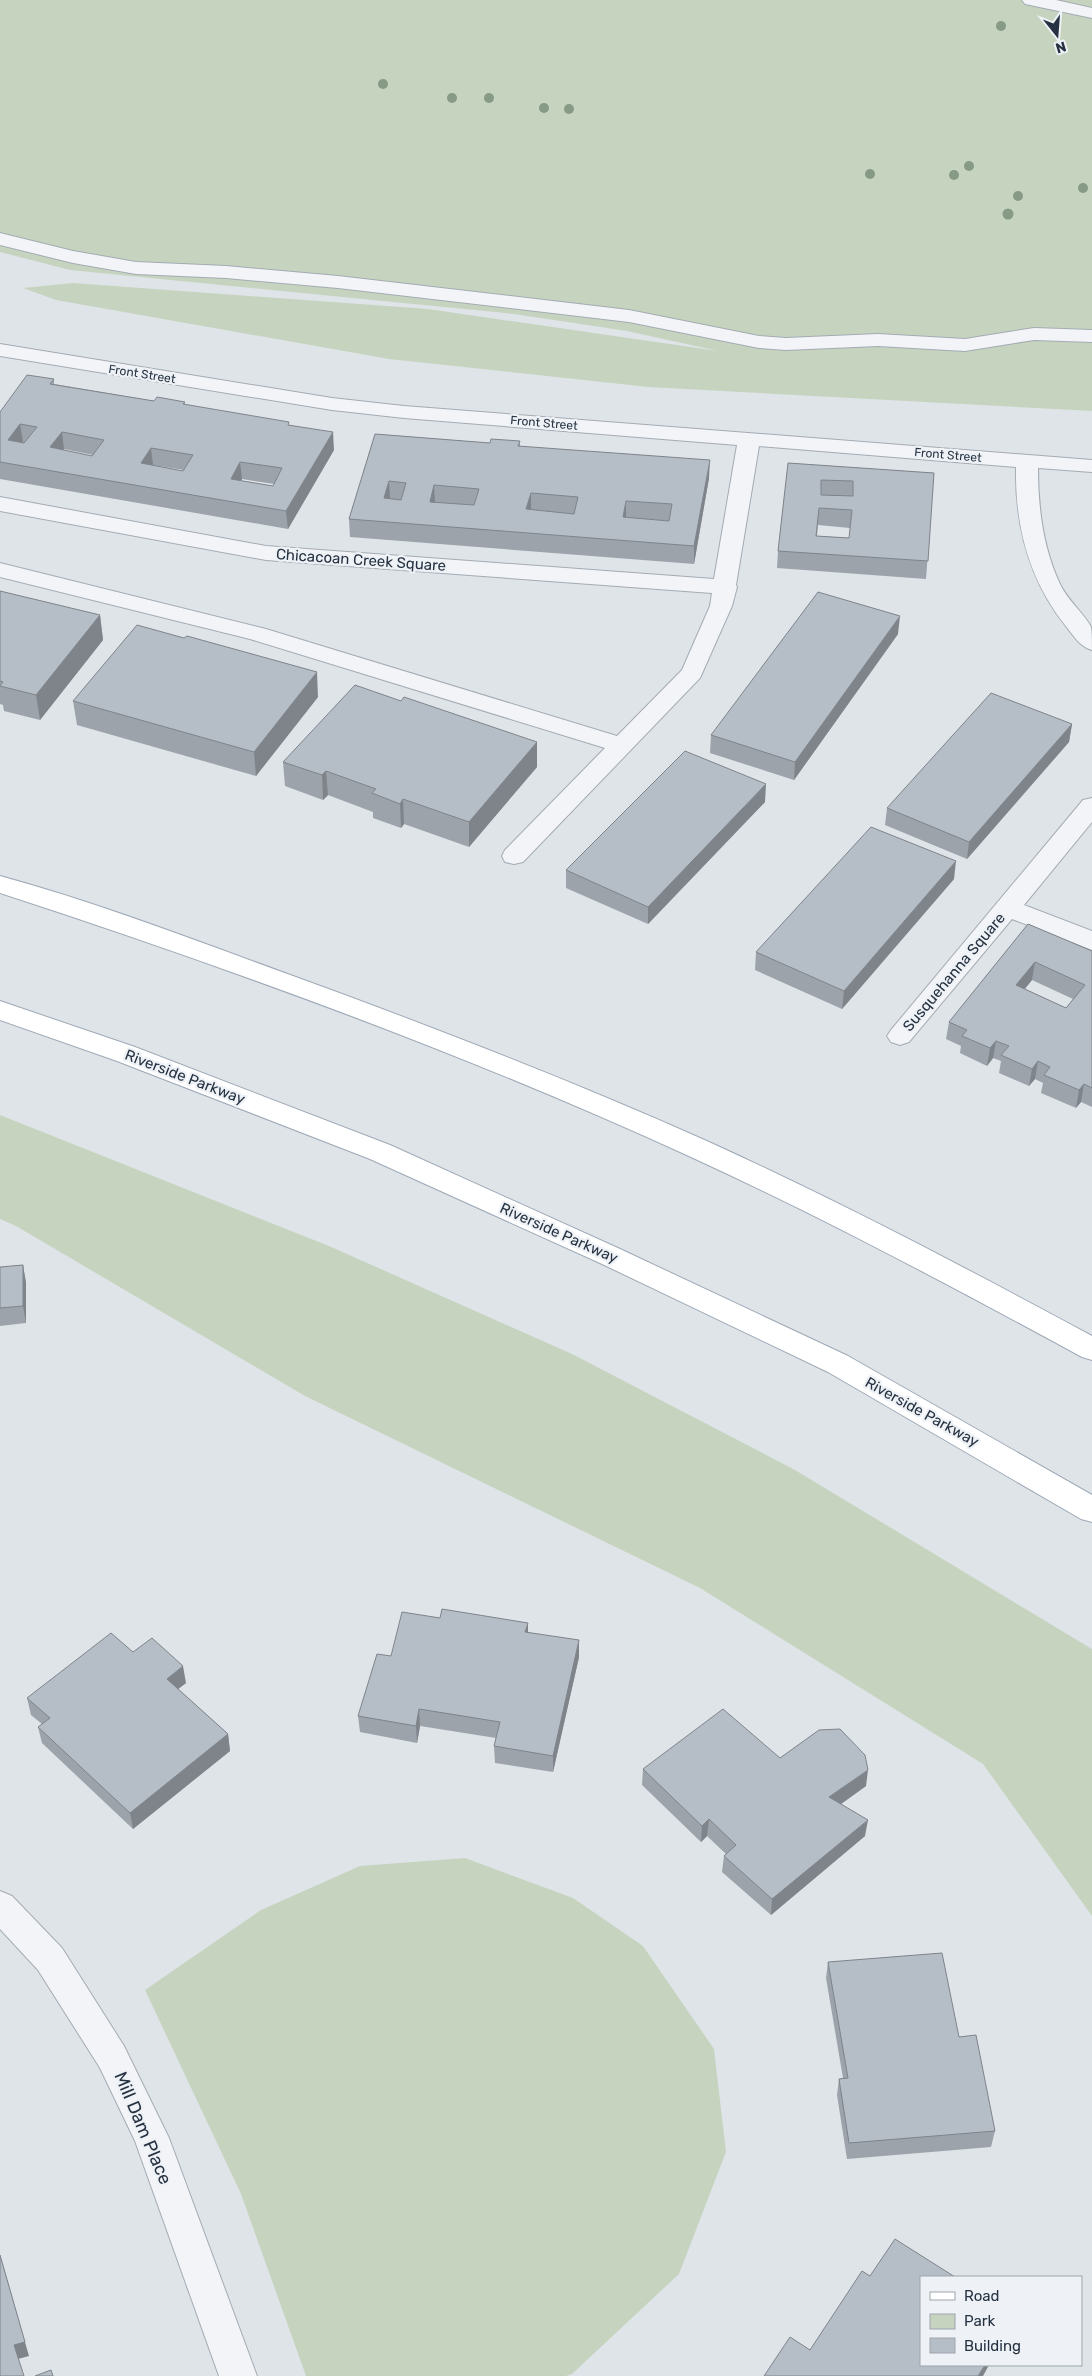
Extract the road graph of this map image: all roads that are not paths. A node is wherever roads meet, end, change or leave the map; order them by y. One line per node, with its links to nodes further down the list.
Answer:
1 (1031, 0): 2 (street)
2 (1092, 12)
3 (0, 239): 4 (street)
4 (1092, 336)
5 (4, 357): 6 (street, Front Street)
6 (749, 439): 7 (street, Front Street); 11 (street)
7 (1027, 462): 8 (street, Front Street); 12 (street)
8 (1092, 466)
9 (0, 504): 11 (street, Chicacoan Creek Square)
10 (0, 570): 13 (street)
11 (726, 587): 13 (street)
12 (1092, 643)
13 (622, 745): 15 (street)
14 (1092, 806): 17 (street, Susquehanna Square)
15 (514, 856)
16 (0, 884): 21 (main road)
17 (1008, 908): 18 (street, Susquehanna Square); 20 (street, Susquehanna Square)
18 (1092, 941)
19 (0, 1010): 22 (main road, Riverside Parkway)
20 (900, 1036)
21 (1092, 1349)
22 (1092, 1510)
23 (0, 1906): 24 (street, Mill Dam Place)
24 (238, 2376)

